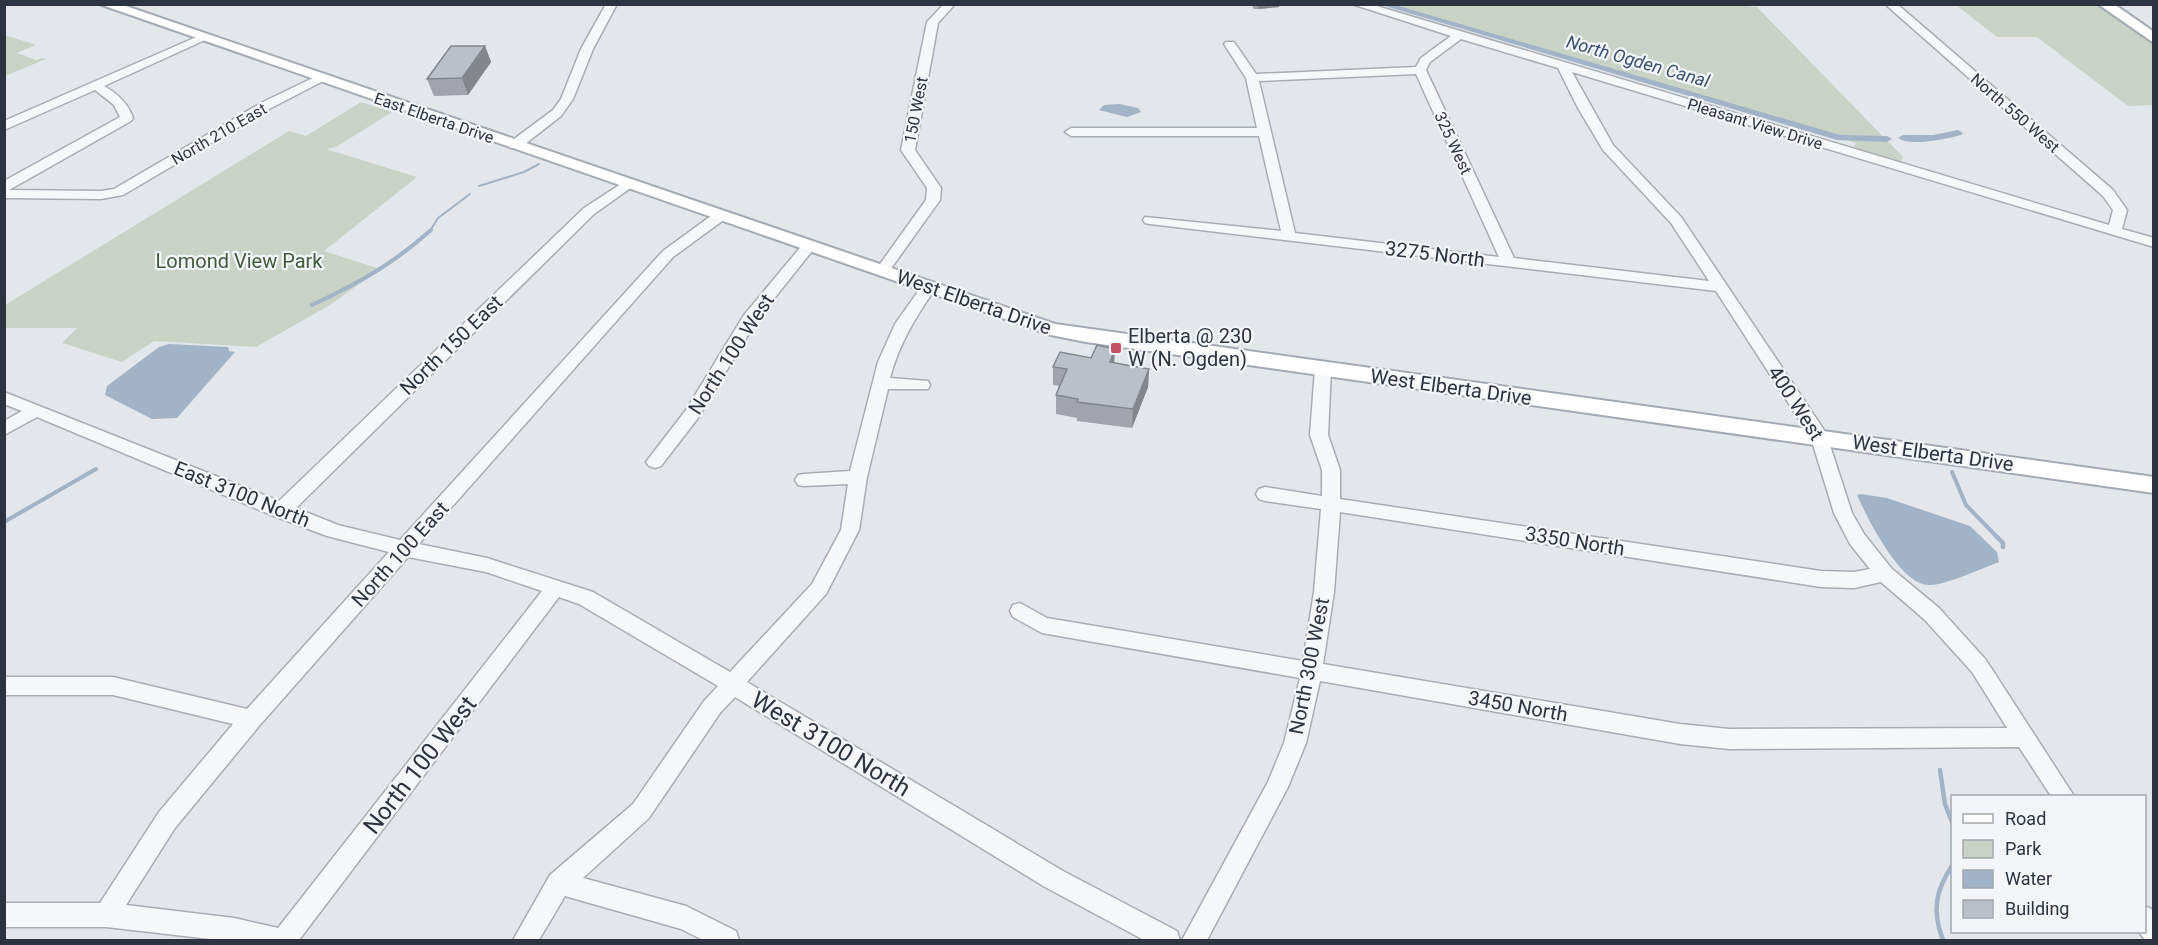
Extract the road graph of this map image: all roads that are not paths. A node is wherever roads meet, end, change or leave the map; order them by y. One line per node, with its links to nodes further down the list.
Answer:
1 (105, 4): 8 (main road, East Elberta Drive)
2 (612, 4): 19 (street)
3 (950, 4): 31 (street, 150 West)
4 (1357, 4): 7 (street, Pleasant View Drive)
5 (1890, 4): 26 (street, North 550 West)
6 (2104, 4): 9 (main road)
7 (1458, 36): 11 (street, Pleasant View Drive); 12 (street)
8 (201, 38): 14 (main road, East Elberta Drive); 15 (street)
9 (2154, 39)
10 (1230, 44): 13 (street)
11 (1563, 67): 26 (street, Pleasant View Drive); 33 (street, 400 West)
12 (1420, 70): 13 (street); 30 (street, 325 West)
13 (1252, 78): 18 (street)
14 (321, 79): 19 (main road, East Elberta Drive); 22 (street, North 210 East)
15 (95, 85): 16 (street); 21 (street)
16 (4, 126)
17 (1071, 132): 18 (street)
18 (1264, 132): 27 (street)
19 (515, 146): 20 (main road, East Elberta Drive)
20 (627, 184): 23 (main road, East Elberta Drive); 47 (street, North 150 East)
21 (4, 187)
22 (4, 194)
23 (720, 216): 25 (main road, East Elberta Drive); 48 (street, North 100 East)
24 (1150, 220): 27 (street, 3275 North)
25 (763, 230): 29 (main road, West Elberta Drive)
26 (2114, 231): 28 (street, Pleasant View Drive)
27 (1289, 236): 30 (street, 3275 North)
28 (2154, 243)
29 (809, 246): 31 (main road, West Elberta Drive); 41 (street, North 100 West)
30 (1509, 263): 33 (street, 3275 North)
31 (882, 271): 32 (main road, West Elberta Drive)
32 (929, 286): 34 (main road, West Elberta Drive); 35 (street)
33 (1719, 287): 40 (street, 400 West)
34 (1323, 369): 40 (main road, West Elberta Drive); 46 (street, North 300 West)
35 (881, 383): 36 (street); 42 (street)
36 (922, 385)
37 (4, 397): 38 (street, East 3100 North)
38 (36, 410): 39 (street); 47 (street, East 3100 North)
39 (4, 429)
40 (1820, 437): 44 (main road, West Elberta Drive); 50 (street, 400 West)
41 (655, 462)
42 (858, 477): 43 (street); 54 (street)
43 (804, 480)
44 (2154, 485)
45 (1265, 494): 46 (street, 3350 North)
46 (1331, 504): 50 (street, 3350 North); 53 (street, North 300 West)
47 (280, 511): 48 (street, East 3100 North)
48 (405, 549): 49 (street, East 3100 North); 56 (street, North 100 East)
49 (487, 565): 51 (street, West 3100 North)
50 (1885, 574): 57 (street, 400 West)
51 (555, 587): 54 (street, West 3100 North); 63 (street, North 100 West)
52 (1020, 611): 53 (street, 3450 North)
53 (1312, 672): 57 (street, 3450 North); 67 (street, North 300 West)
54 (732, 684): 59 (street); 66 (street, West 3100 North)
55 (4, 686): 56 (street)
56 (251, 719): 61 (street, North 100 East)
57 (2024, 737): 58 (street, 400 West)
58 (2062, 795)
59 (559, 883): 64 (street); 65 (street)
60 (4, 915): 61 (street)
61 (106, 915): 62 (street)
62 (277, 940)
63 (284, 940)
64 (525, 940)
65 (727, 940)
66 (1168, 940)
67 (1194, 940)

